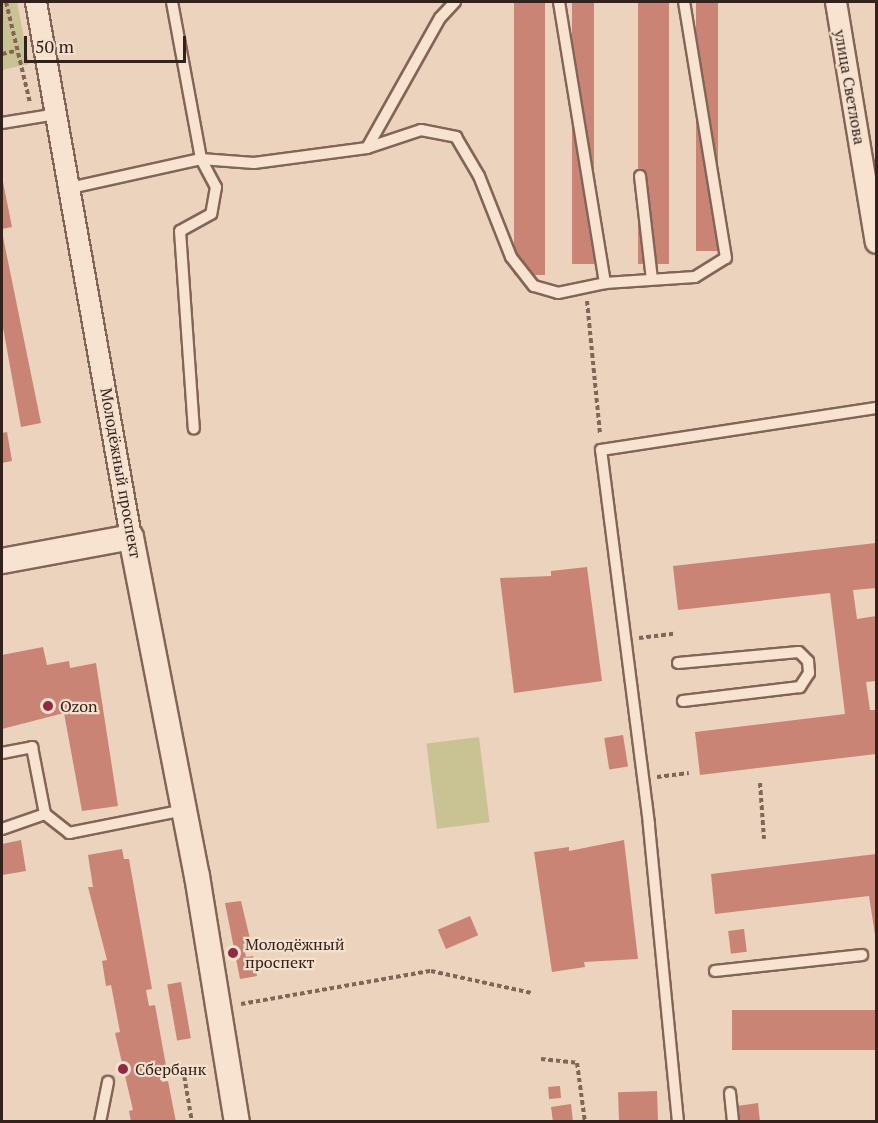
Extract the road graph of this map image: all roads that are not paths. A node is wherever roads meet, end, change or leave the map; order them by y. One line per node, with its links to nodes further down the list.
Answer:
1 (36, 2): 7 (street, Молодёжный проспект)
2 (171, 2): 10 (lane)
3 (455, 2): 9 (lane)
4 (560, 2): 15 (lane)
5 (684, 2): 14 (lane)
6 (836, 2): 13 (street, улица Светлова)
7 (57, 114): 8 (lane); 12 (street, Молодёжный проспект)
8 (2, 123)
9 (367, 148): 10 (lane); 15 (lane)
10 (201, 159): 12 (lane); 17 (lane)
11 (640, 176): 14 (lane)
12 (70, 188): 18 (street, Молодёжный проспект)
13 (876, 243)
14 (652, 279): 15 (lane)
15 (605, 282)
16 (876, 408): 32 (lane)
17 (194, 429)
18 (131, 537): 19 (street); 23 (street, Молодёжный проспект)
19 (2, 561)
20 (678, 663): 21 (lane)
21 (682, 701)
22 (2, 753): 24 (lane)
23 (184, 810): 24 (lane); 31 (street, Молодёжный проспект)
24 (45, 814): 25 (lane)
25 (2, 829)
26 (862, 955): 27 (lane)
27 (715, 972)
28 (108, 1082): 30 (lane)
29 (730, 1093): 33 (lane)
30 (100, 1122)
31 (237, 1122)
32 (678, 1122)
33 (733, 1122)

